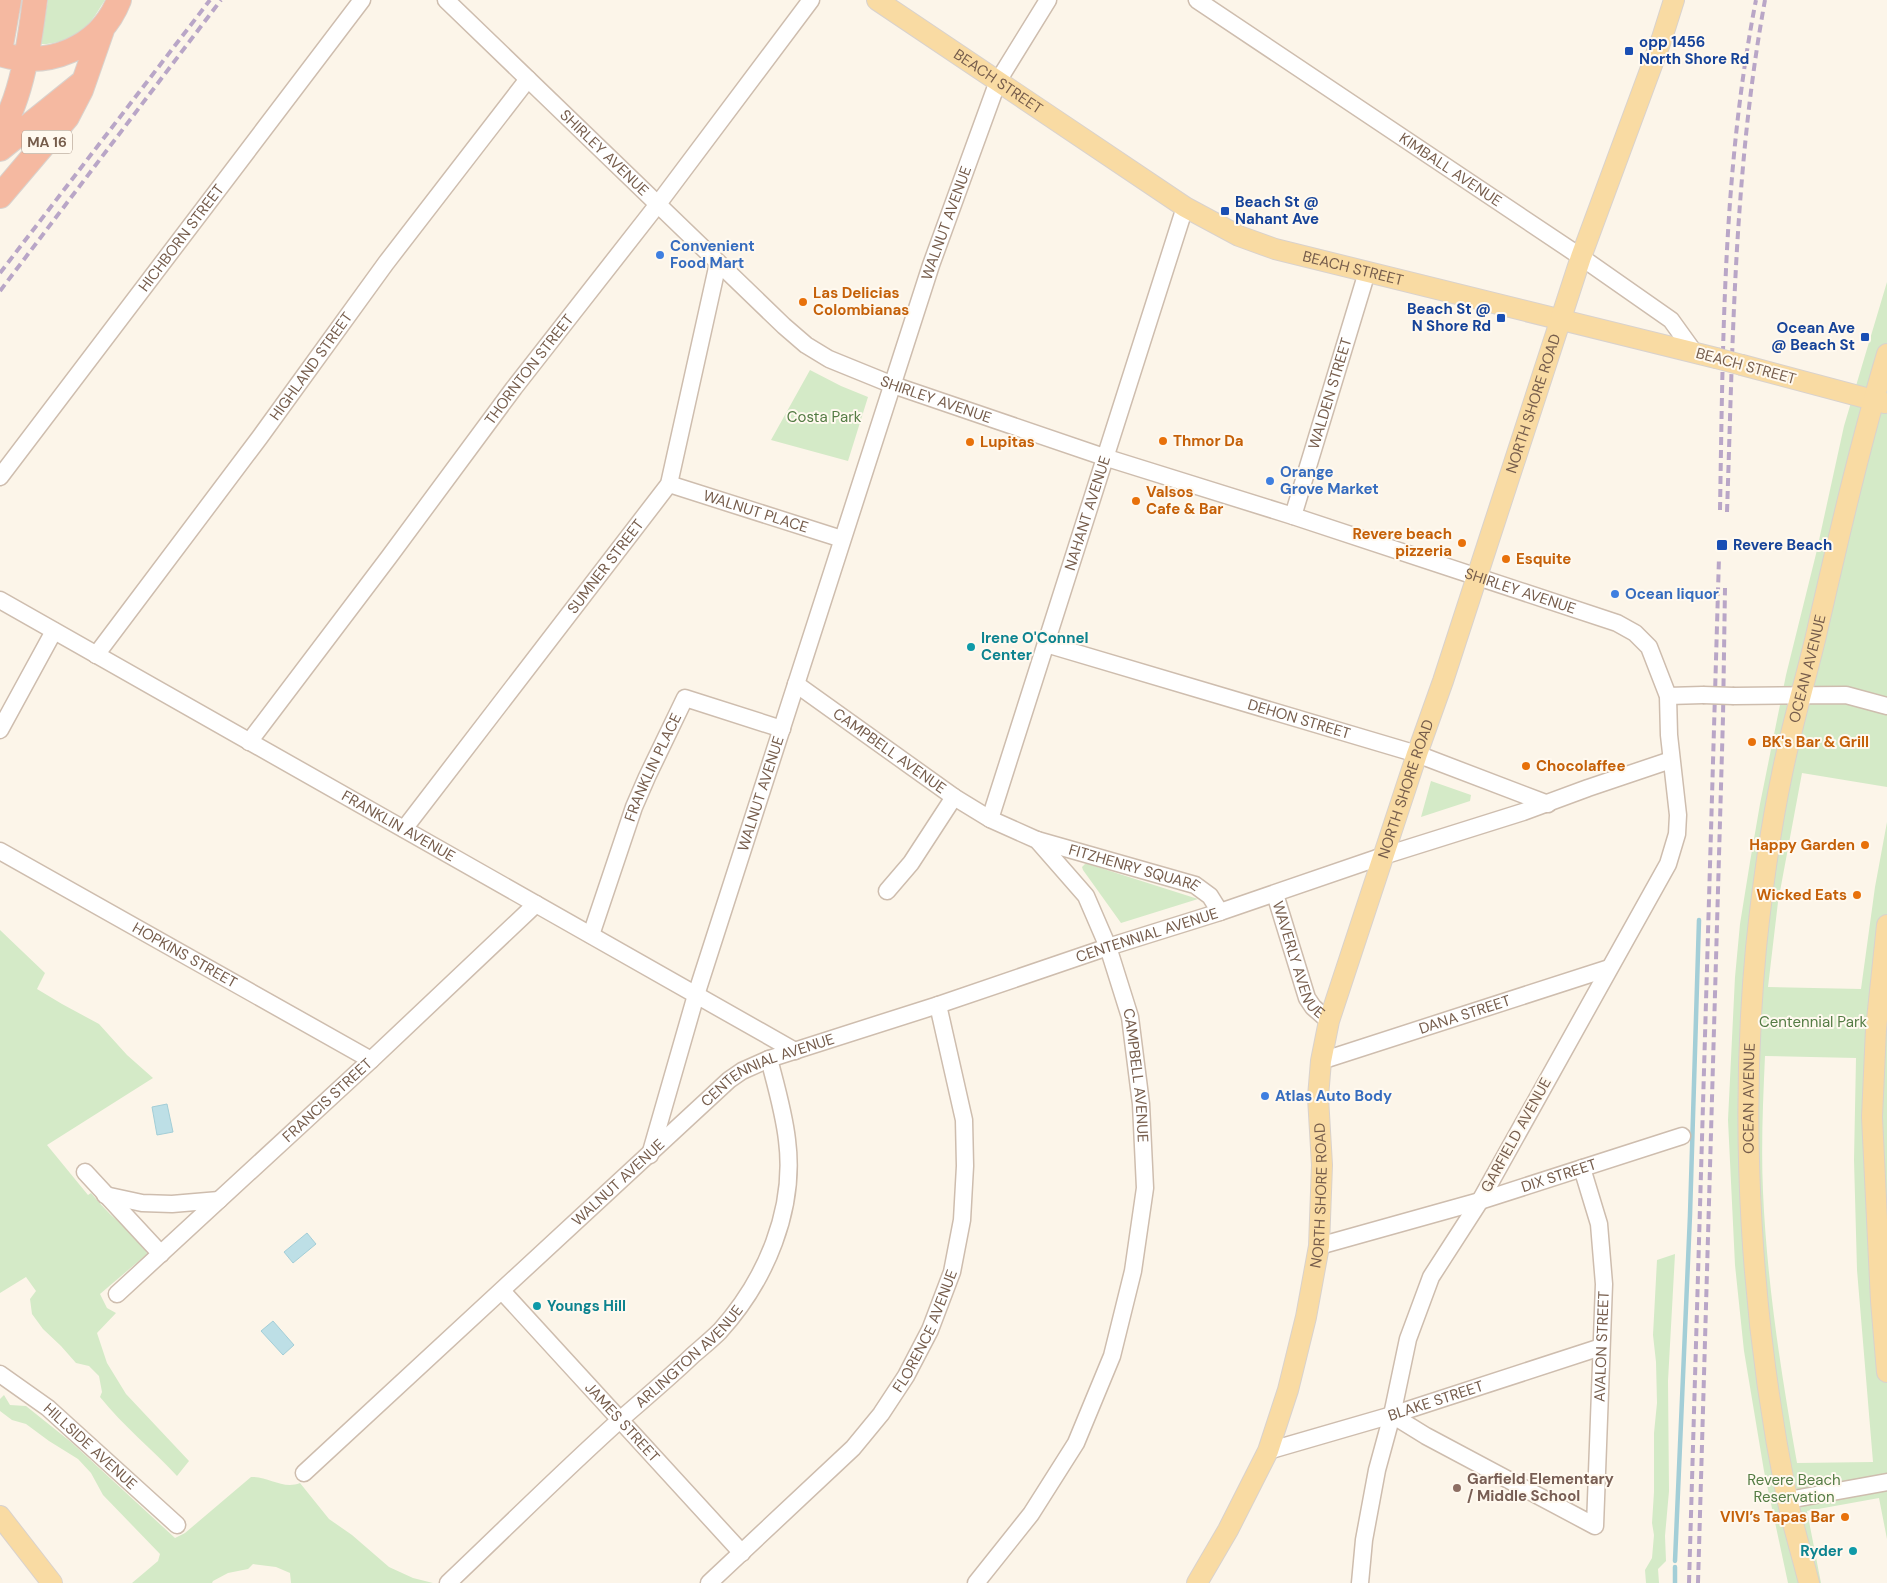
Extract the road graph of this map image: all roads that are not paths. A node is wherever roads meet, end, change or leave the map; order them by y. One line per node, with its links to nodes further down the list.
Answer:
1 (9, 0): 13 (highway)
2 (35, 0): 14 (highway)
3 (119, 0): 12 (highway)
4 (129, 0): 12 (highway)
5 (362, 0): 32 (street, HICHBORN STREET)
6 (446, 0): 15 (street, SHIRLEY AVENUE)
7 (811, 0): 21 (street, THORNTON STREET)
8 (877, 0): 17 (main road, BEACH STREET)
9 (1048, 0): 17 (street, WALNUT AVENUE)
10 (1197, 0): 23 (street, KIMBALL AVENUE)
11 (1674, 0): 23 (main road, NORTH SHORE ROAD)
12 (104, 25): 14 (highway); 16 (highway)
13 (0, 53): 14 (highway)
14 (25, 60): 18 (highway)
15 (528, 79): 21 (street, SHIRLEY AVENUE); 40 (street, HIGHLAND STREET)
16 (85, 81): 19 (highway); 20 (highway, MA 16)
17 (998, 81): 22 (main road, BEACH STREET); 29 (street, WALNUT AVENUE)
18 (0, 131)
19 (0, 149)
20 (0, 196)
21 (658, 204): 24 (street, SHIRLEY AVENUE); 47 (street, THORNTON STREET)
22 (1185, 206): 25 (main road, BEACH STREET); 31 (street, NAHANT AVENUE)
23 (1581, 257): 26 (main road, NORTH SHORE ROAD); 27 (street, KIMBALL AVENUE)
24 (718, 263): 29 (street, SHIRLEY AVENUE); 33 (street, SUMNER STREET)
25 (1367, 272): 26 (main road, BEACH STREET); 34 (street, WALDEN STREET)
26 (1561, 320): 27 (main road, BEACH STREET); 36 (main road, NORTH SHORE ROAD)
27 (1694, 352): 30 (main road, BEACH STREET, bridge)
28 (1887, 354): 30 (main road, OCEAN AVENUE)
29 (893, 385): 31 (street, SHIRLEY AVENUE); 35 (street, WALNUT AVENUE)
30 (1880, 401): 43 (main road, OCEAN AVENUE)
31 (1104, 457): 34 (street, SHIRLEY AVENUE); 39 (street, NAHANT AVENUE)
32 (0, 477)
33 (670, 484): 35 (street, WALNUT PLACE); 53 (street, SUMNER STREET)
34 (1293, 516): 36 (street, SHIRLEY AVENUE)
35 (842, 539): 41 (street, WALNUT AVENUE)
36 (1476, 577): 42 (street, SHIRLEY AVENUE); 48 (main road, NORTH SHORE ROAD)
37 (0, 600): 38 (street, FRANKLIN AVENUE)
38 (54, 631): 40 (street, FRANKLIN AVENUE); 46 (street)
39 (1046, 644): 48 (street, DEHON STREET); 52 (street, NAHANT AVENUE)
40 (96, 655): 47 (street, FRANKLIN AVENUE)
41 (796, 684): 45 (street, WALNUT AVENUE); 50 (street, CAMPBELL AVENUE)
42 (1668, 696): 43 (street, bridge); 49 (street, GARFIELD AVENUE)
43 (1801, 696): 44 (street); 91 (main road, OCEAN AVENUE)
44 (1887, 706)
45 (782, 729): 62 (street, FRANKLIN PLACE); 65 (street, WALNUT AVENUE)
46 (0, 730)
47 (250, 742): 53 (street, FRANKLIN AVENUE)
48 (1417, 754): 51 (street, DEHON STREET); 56 (main road, NORTH SHORE ROAD)
49 (1671, 760): 51 (street, CENTENNIAL AVENUE); 64 (street, GARFIELD AVENUE)
50 (954, 797): 52 (street, CAMPBELL AVENUE); 57 (street)
51 (1548, 804): 56 (street, CENTENNIAL AVENUE)
52 (990, 819): 54 (street, CAMPBELL AVENUE)
53 (404, 829): 59 (street, FRANKLIN AVENUE)
54 (1037, 840): 60 (street, FITZHENRY SQUARE); 63 (street, CAMPBELL AVENUE)
55 (0, 851): 70 (street, HOPKINS STREET)
56 (1384, 856): 58 (street, CENTENNIAL AVENUE); 67 (main road, NORTH SHORE ROAD)
57 (887, 891)
58 (1275, 894): 60 (street, CENTENNIAL AVENUE); 67 (street, WAVERLY AVENUE)
59 (536, 904): 62 (street, FRANKLIN AVENUE); 70 (street, FRANCIS STREET)
60 (1220, 912): 63 (street, CENTENNIAL AVENUE)
61 (1887, 925): 84 (main road)
62 (591, 935): 65 (street, FRANKLIN AVENUE)
63 (1108, 947): 66 (street, CENTENNIAL AVENUE); 98 (street, CAMPBELL AVENUE)
64 (1609, 968): 71 (street, DANA STREET); 78 (street, GARFIELD AVENUE)
65 (696, 995): 68 (street, FRANKLIN AVENUE); 73 (street, WALNUT AVENUE)
66 (938, 1005): 68 (street, CENTENNIAL AVENUE); 94 (street, FLORENCE AVENUE)
67 (1330, 1021): 71 (main road, NORTH SHORE ROAD)
68 (795, 1051): 69 (street, CENTENNIAL AVENUE)
69 (769, 1059): 73 (street, CENTENNIAL AVENUE); 87 (street, ARLINGTON AVENUE)
70 (371, 1060): 77 (street, FRANCIS STREET)
71 (1321, 1061): 79 (main road, NORTH SHORE ROAD)
72 (1682, 1136): 74 (street, DIX STREET)
73 (650, 1155): 81 (street, WALNUT AVENUE)
74 (1582, 1168): 78 (street, DIX STREET); 83 (street, AVALON STREET)
75 (85, 1172): 76 (street)
76 (105, 1195): 77 (street); 80 (street)
77 (220, 1200): 80 (street, FRANCIS STREET)
78 (1480, 1201): 79 (street, DIX STREET); 86 (street, GARFIELD AVENUE)
79 (1319, 1246): 88 (main road, NORTH SHORE ROAD)
80 (161, 1254): 82 (street, FRANCIS STREET)
81 (502, 1291): 87 (street, JAMES STREET); 89 (street, WALNUT AVENUE)
82 (117, 1294)
83 (1601, 1347): 86 (street, BLAKE STREET); 86 (street, AVALON STREET)
84 (1887, 1372)
85 (0, 1374): 93 (street, HILLSIDE AVENUE)
86 (1392, 1415): 88 (street, BLAKE STREET); 100 (street, GARFIELD AVENUE)
87 (620, 1420): 94 (street, JAMES STREET); 96 (street, ARLINGTON AVENUE)
88 (1268, 1451): 99 (main road, NORTH SHORE ROAD)
89 (304, 1473)
90 (1887, 1482): 91 (street)
91 (1788, 1500): 101 (main road, OCEAN AVENUE)
92 (0, 1516): 95 (main road)
93 (177, 1525)
94 (742, 1553): 97 (street, FLORENCE AVENUE)
95 (52, 1583)
96 (448, 1583)
97 (709, 1583)
98 (976, 1583)
99 (1197, 1583)
100 (1360, 1583)
101 (1809, 1583)

